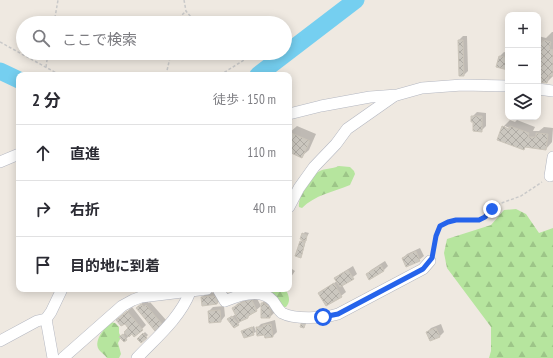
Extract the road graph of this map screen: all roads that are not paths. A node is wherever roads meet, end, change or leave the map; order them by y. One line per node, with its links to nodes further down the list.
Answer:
1 (505, 86): 4 (street)
2 (541, 89): 3 (street)
3 (553, 91)
4 (396, 95): 5 (street); 10 (street)
5 (292, 113)
6 (16, 155): 8 (street)
7 (553, 157): 9 (street)
8 (0, 162)
9 (550, 176)
10 (292, 201)
11 (430, 260): 15 (street)
12 (61, 292): 16 (street)
13 (182, 292): 19 (street)
14 (196, 292): 20 (street)
15 (220, 292)
16 (46, 318): 17 (street); 18 (street)
17 (0, 341)
18 (53, 358)
19 (63, 358)
20 (137, 358)

